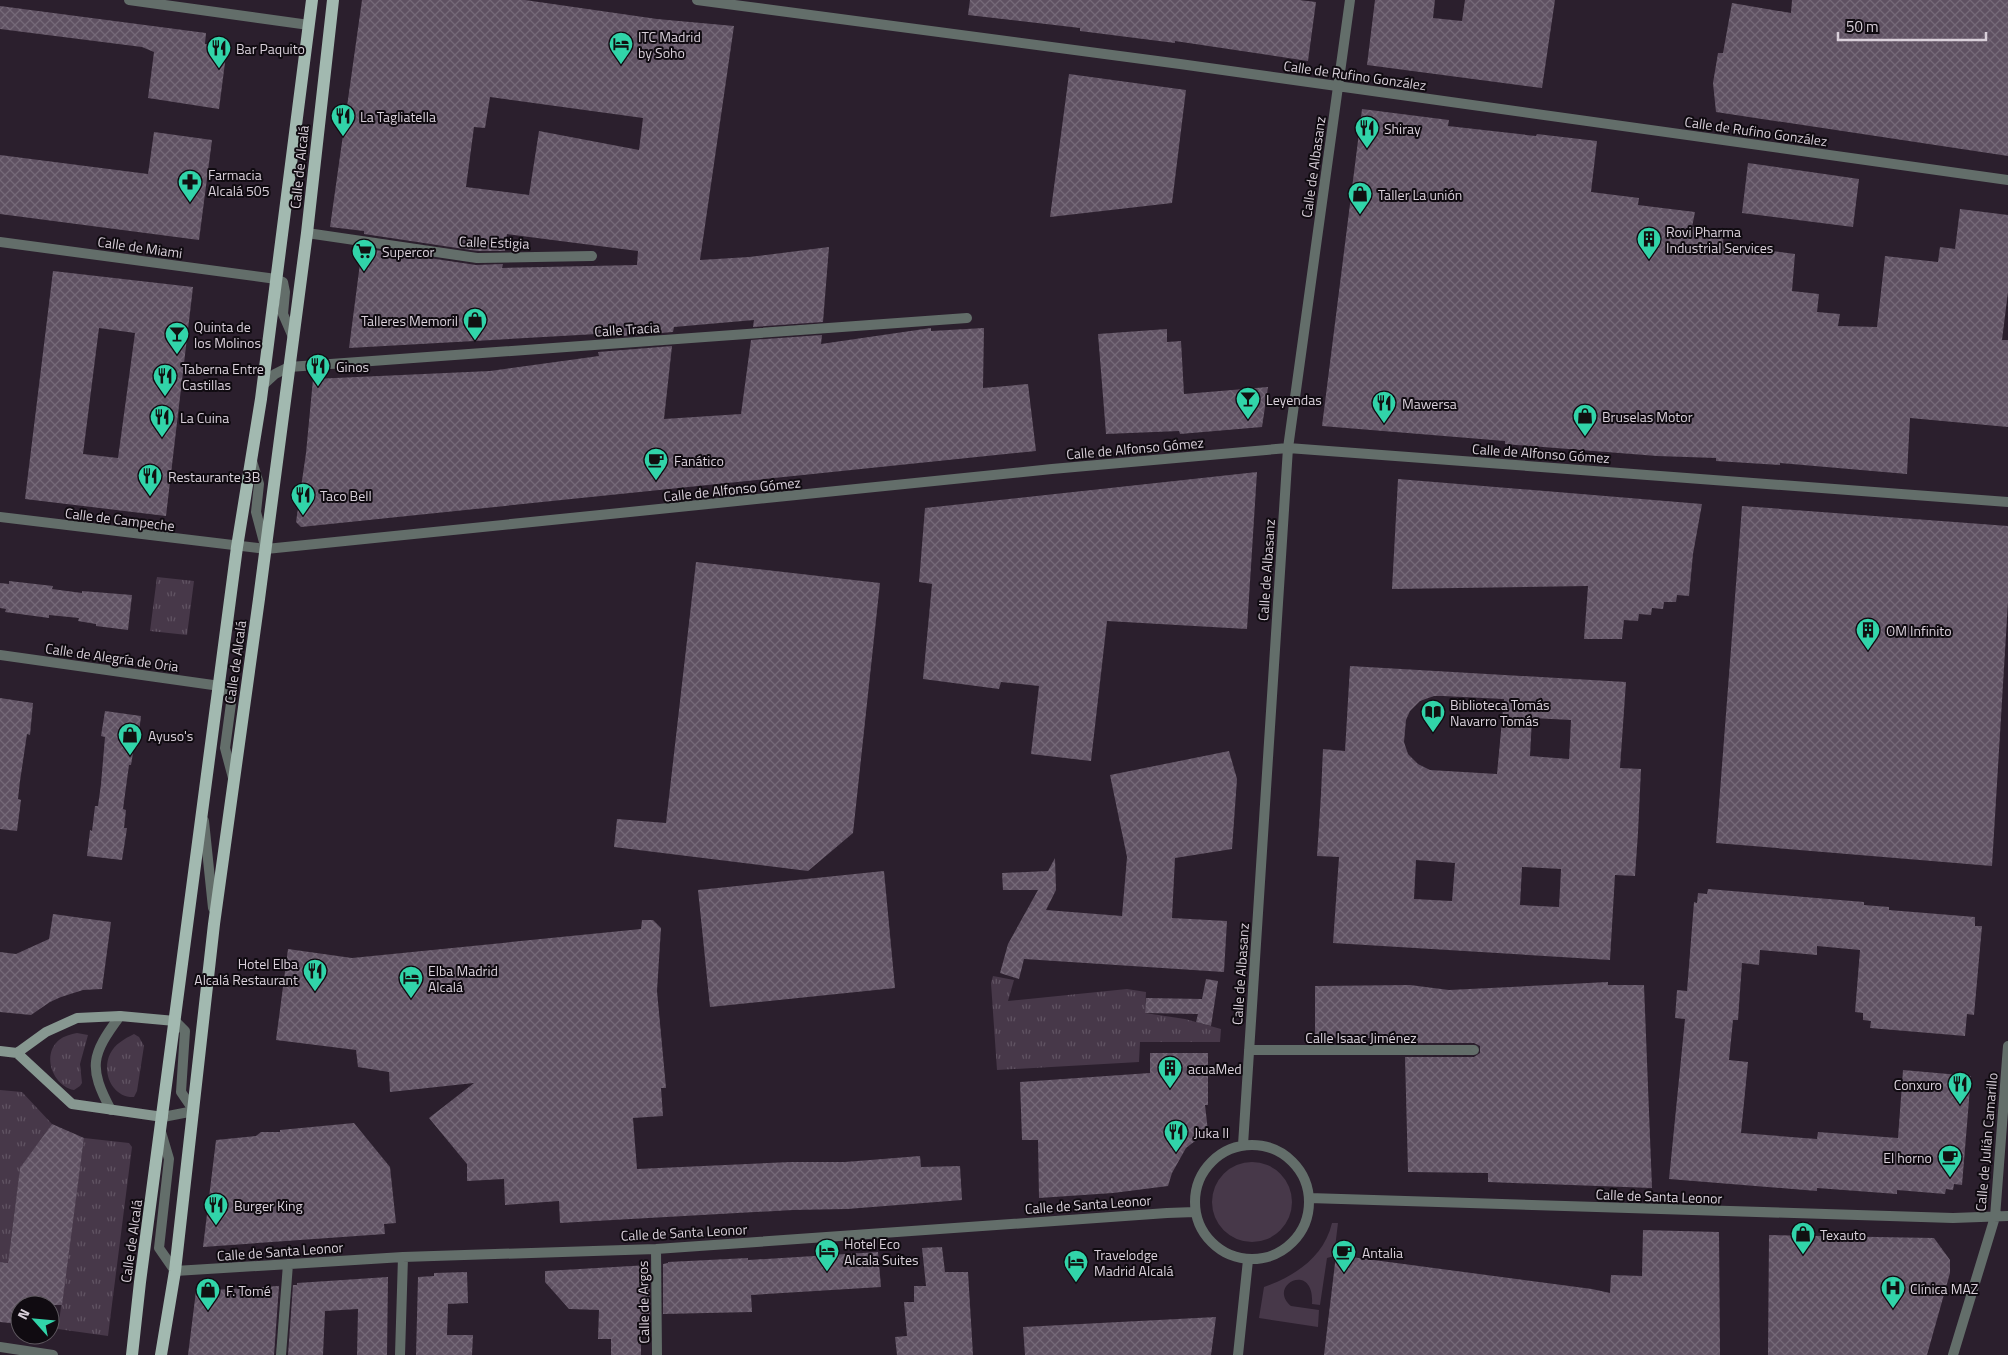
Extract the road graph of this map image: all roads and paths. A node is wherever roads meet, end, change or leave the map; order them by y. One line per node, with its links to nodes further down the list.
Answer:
1 (128, 0): 6 (street)
2 (312, 0): 6 (main road, Calle de Alcalá)
3 (333, 0): 6 (main road); 9 (main road, Calle de Alcalá)
4 (697, 0): 7 (street, Calle de Rufino González)
5 (1350, 0): 7 (street, Calle de Albasanz)
6 (309, 25): 12 (main road, Calle de Alcalá)
7 (1338, 87): 8 (street, Calle de Rufino González); 17 (street, Calle de Albasanz)
8 (2008, 180)
9 (307, 233): 11 (street, Calle Estigia); 14 (main road, Calle de Alcalá)
10 (0, 242): 12 (street, Calle de Miami)
11 (592, 256)
12 (276, 279): 14 (street, Calle de Alcalá); 16 (main road, Calle de Alcalá)
13 (967, 318): 15 (street, Calle Tracia)
14 (293, 337): 15 (main road, Calle de Alcalá)
15 (289, 367): 16 (street); 22 (main road, Calle de Alcalá)
16 (263, 384): 18 (main road, Calle de Alcalá)
17 (1288, 448): 19 (street, Calle de Alfonso Gómez); 22 (street, Calle de Alfonso Gómez); 31 (street, Calle de Albasanz)
18 (252, 461): 21 (main road, Calle de Alcalá); 22 (street, Calle de Alcalá)
19 (2008, 502)
20 (0, 517): 21 (street, Calle de Campeche)
21 (237, 547): 22 (street); 24 (main road, Calle de Alcalá)
22 (266, 550): 25 (main road, Calle de Alcalá)
23 (0, 655): 24 (street, Calle de Alegría de Oria)
24 (220, 686): 25 (street, Calle de Alcalá); 26 (main road, Calle de Alcalá)
25 (234, 779): 27 (main road, Calle de Alcalá)
26 (204, 812): 27 (street, Calle de Alcalá); 29 (main road, Calle de Alcalá)
27 (214, 924): 36 (main road, Calle de Alcalá)
28 (120, 1016): 29 (street); 34 (street); 35 (street)
29 (175, 1021): 36 (street); 37 (main road, Calle de Alcalá)
30 (2008, 1046): 43 (street, Calle de Julián Camarillo)
31 (1249, 1050): 32 (street, Calle Isaac Jiménez); 39 (street, Calle de Albasanz)
32 (1474, 1050)
33 (0, 1051): 34 (street)
34 (17, 1053): 35 (street)
35 (111, 1110): 37 (street)
36 (194, 1111): 37 (street); 48 (main road, Calle de Alcalá)
37 (163, 1117): 38 (main road, Calle de Alcalá)
38 (161, 1132): 48 (street, Calle de Alcalá); 51 (main road, Calle de Alcalá)
39 (1243, 1145): 40 (street); 41 (street)
40 (1309, 1198): 43 (street, Calle de Santa Leonor); 46 (street)
41 (1195, 1212): 44 (street, Calle de Santa Leonor); 46 (street)
42 (2008, 1216): 43 (street, Calle de Santa Leonor)
43 (1995, 1217): 57 (street, Calle de Julián Camarillo)
44 (656, 1249): 45 (street, Calle de Santa Leonor); 55 (street, Calle de Argos)
45 (403, 1257): 47 (street, Calle de Santa Leonor); 54 (street)
46 (1248, 1260): 56 (street)
47 (288, 1264): 48 (street, Calle de Santa Leonor); 53 (street)
48 (175, 1271): 52 (main road, Calle de Alcalá)
49 (0, 1347): 50 (street)
50 (53, 1355)
51 (132, 1355)
52 (161, 1355)
53 (280, 1355)
54 (400, 1355)
55 (658, 1355)
56 (1238, 1355)
57 (1953, 1355)

